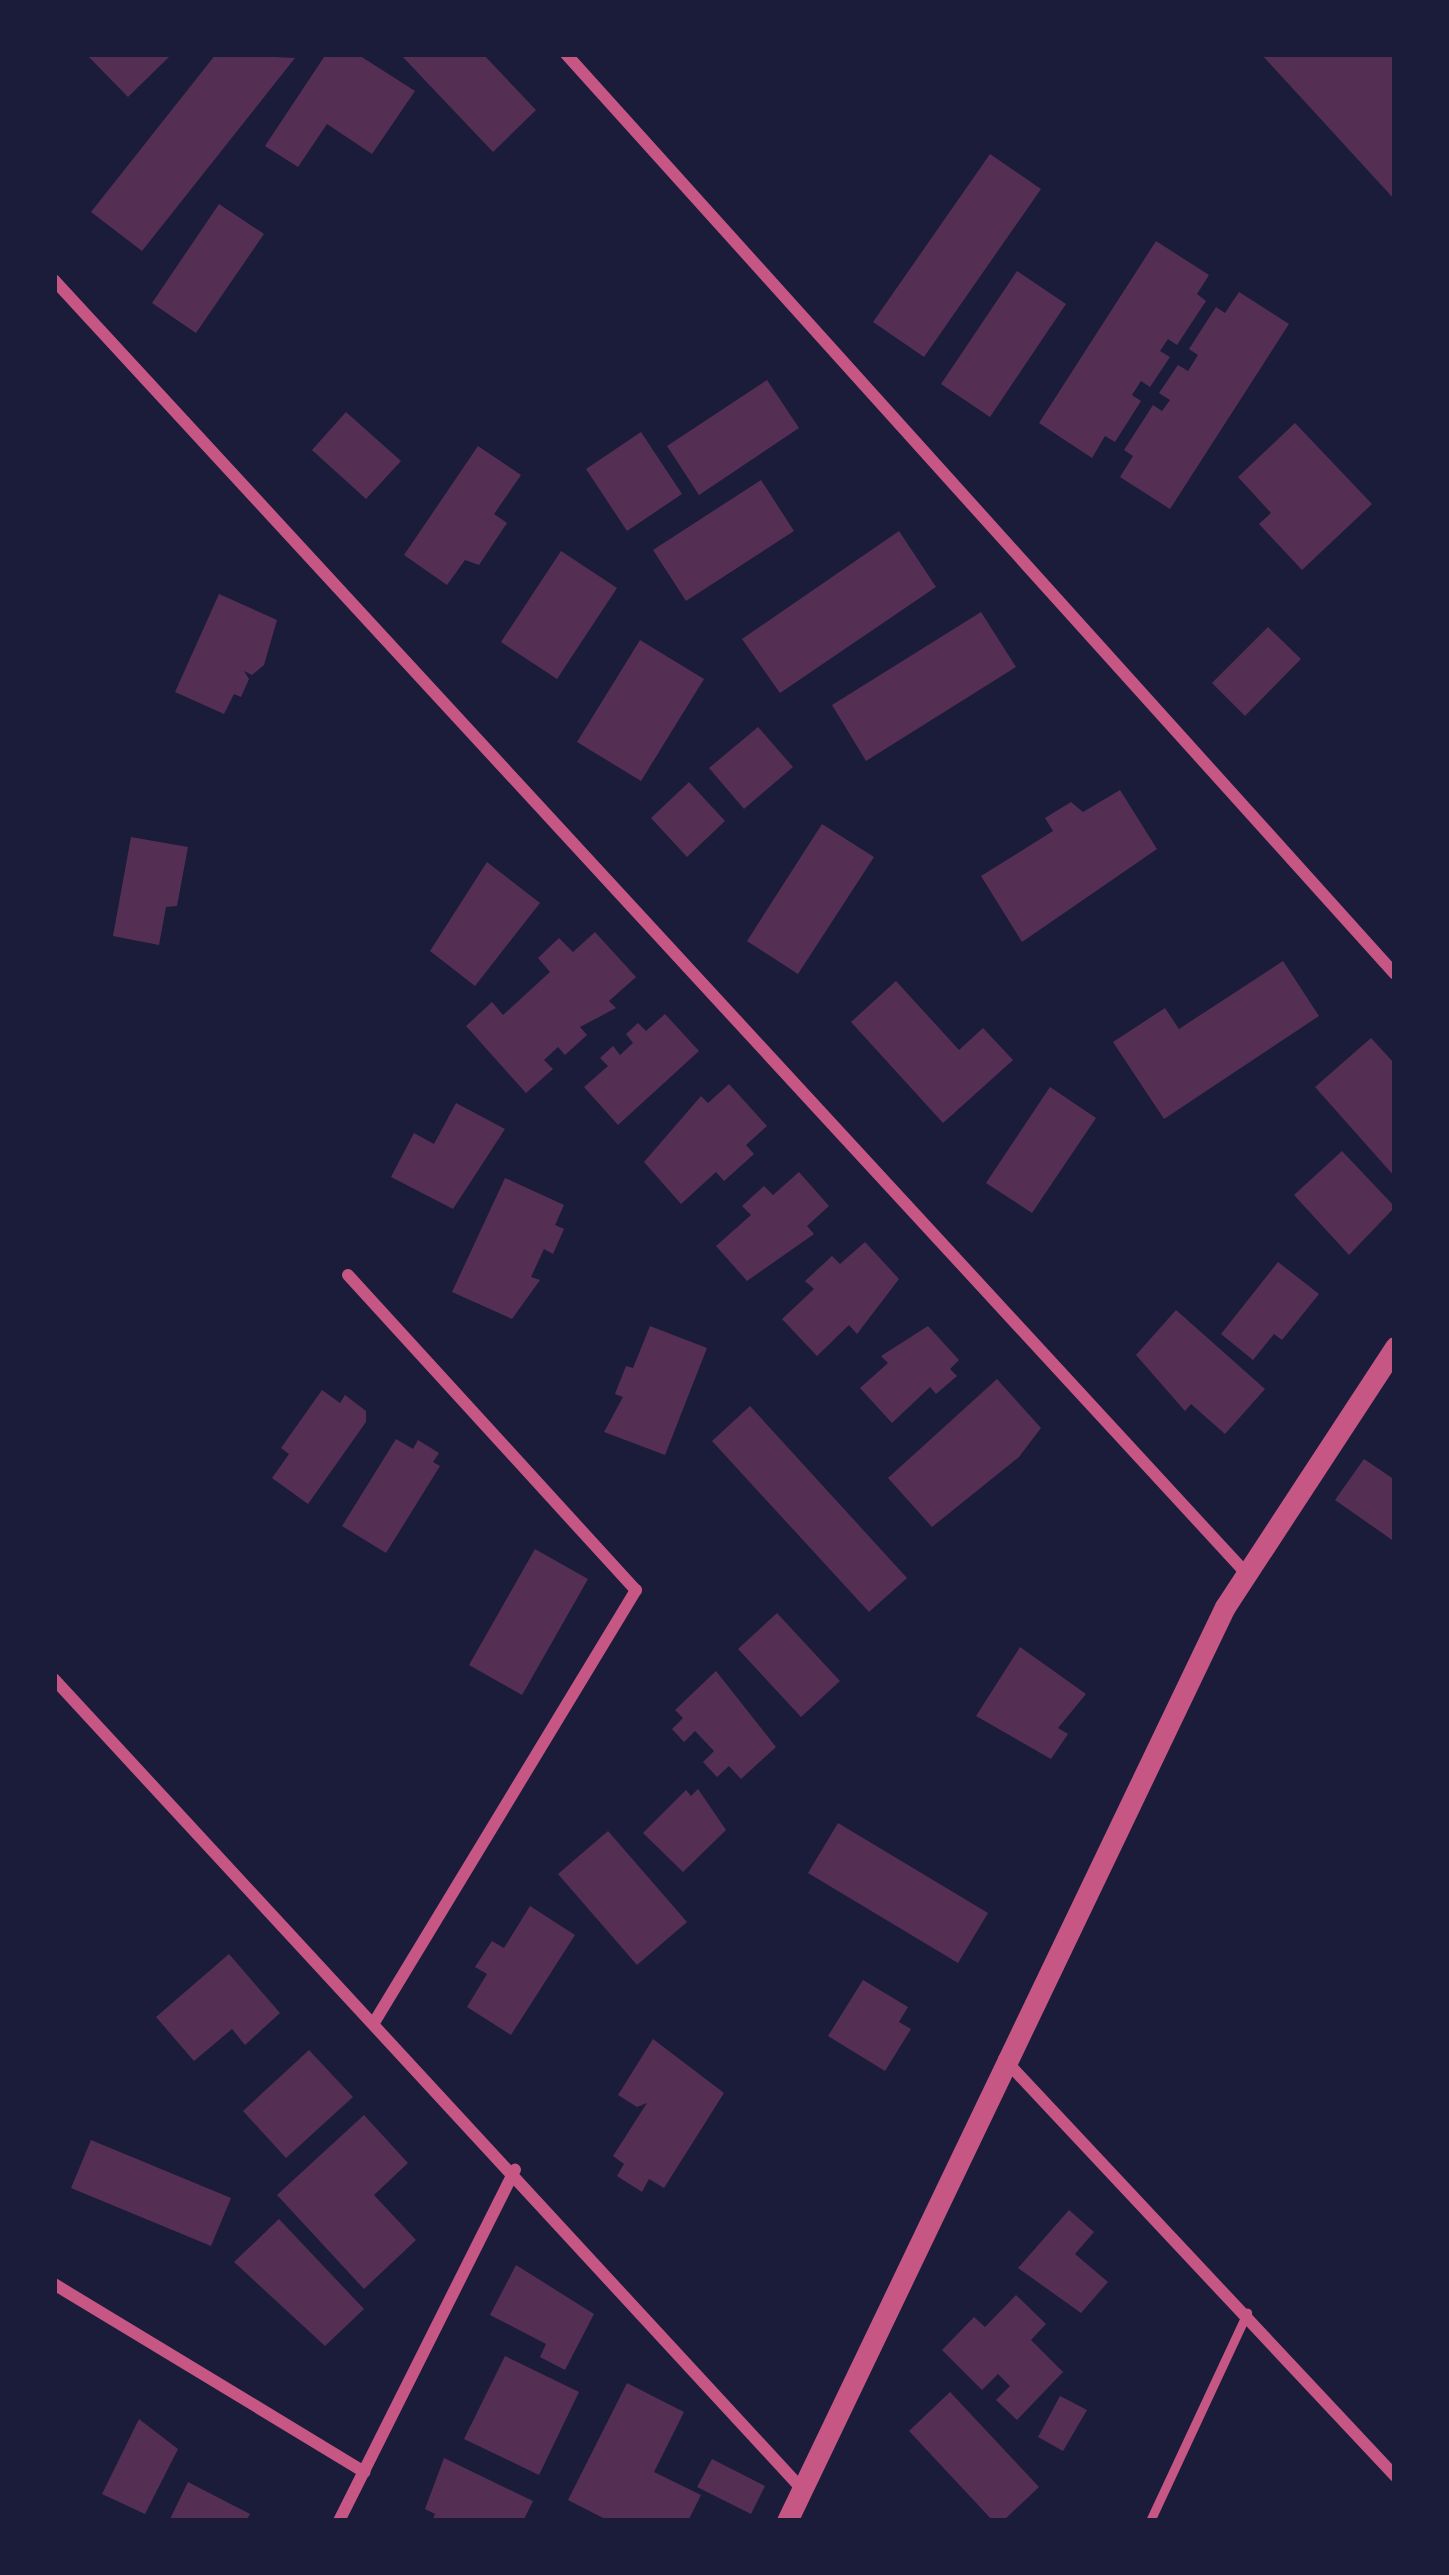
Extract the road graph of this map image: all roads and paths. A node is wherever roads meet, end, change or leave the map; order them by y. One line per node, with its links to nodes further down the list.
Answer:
1 (566, 54): 3 (street)
2 (54, 280): 6 (street)
3 (1395, 974)
4 (349, 1275): 8 (street)
5 (1395, 1347): 6 (street)
6 (1246, 1573): 9 (street)
7 (54, 1679): 8 (street)
8 (376, 2021): 10 (street)
9 (1003, 2058): 12 (street); 15 (street)
10 (515, 2170): 13 (street); 15 (street)
11 (54, 2284): 13 (street)
12 (1247, 2313): 14 (street); 18 (lane)
13 (364, 2472): 16 (street)
14 (1395, 2476)
15 (802, 2489): 17 (street)
16 (339, 2521)
17 (787, 2521)
18 (1150, 2521)

